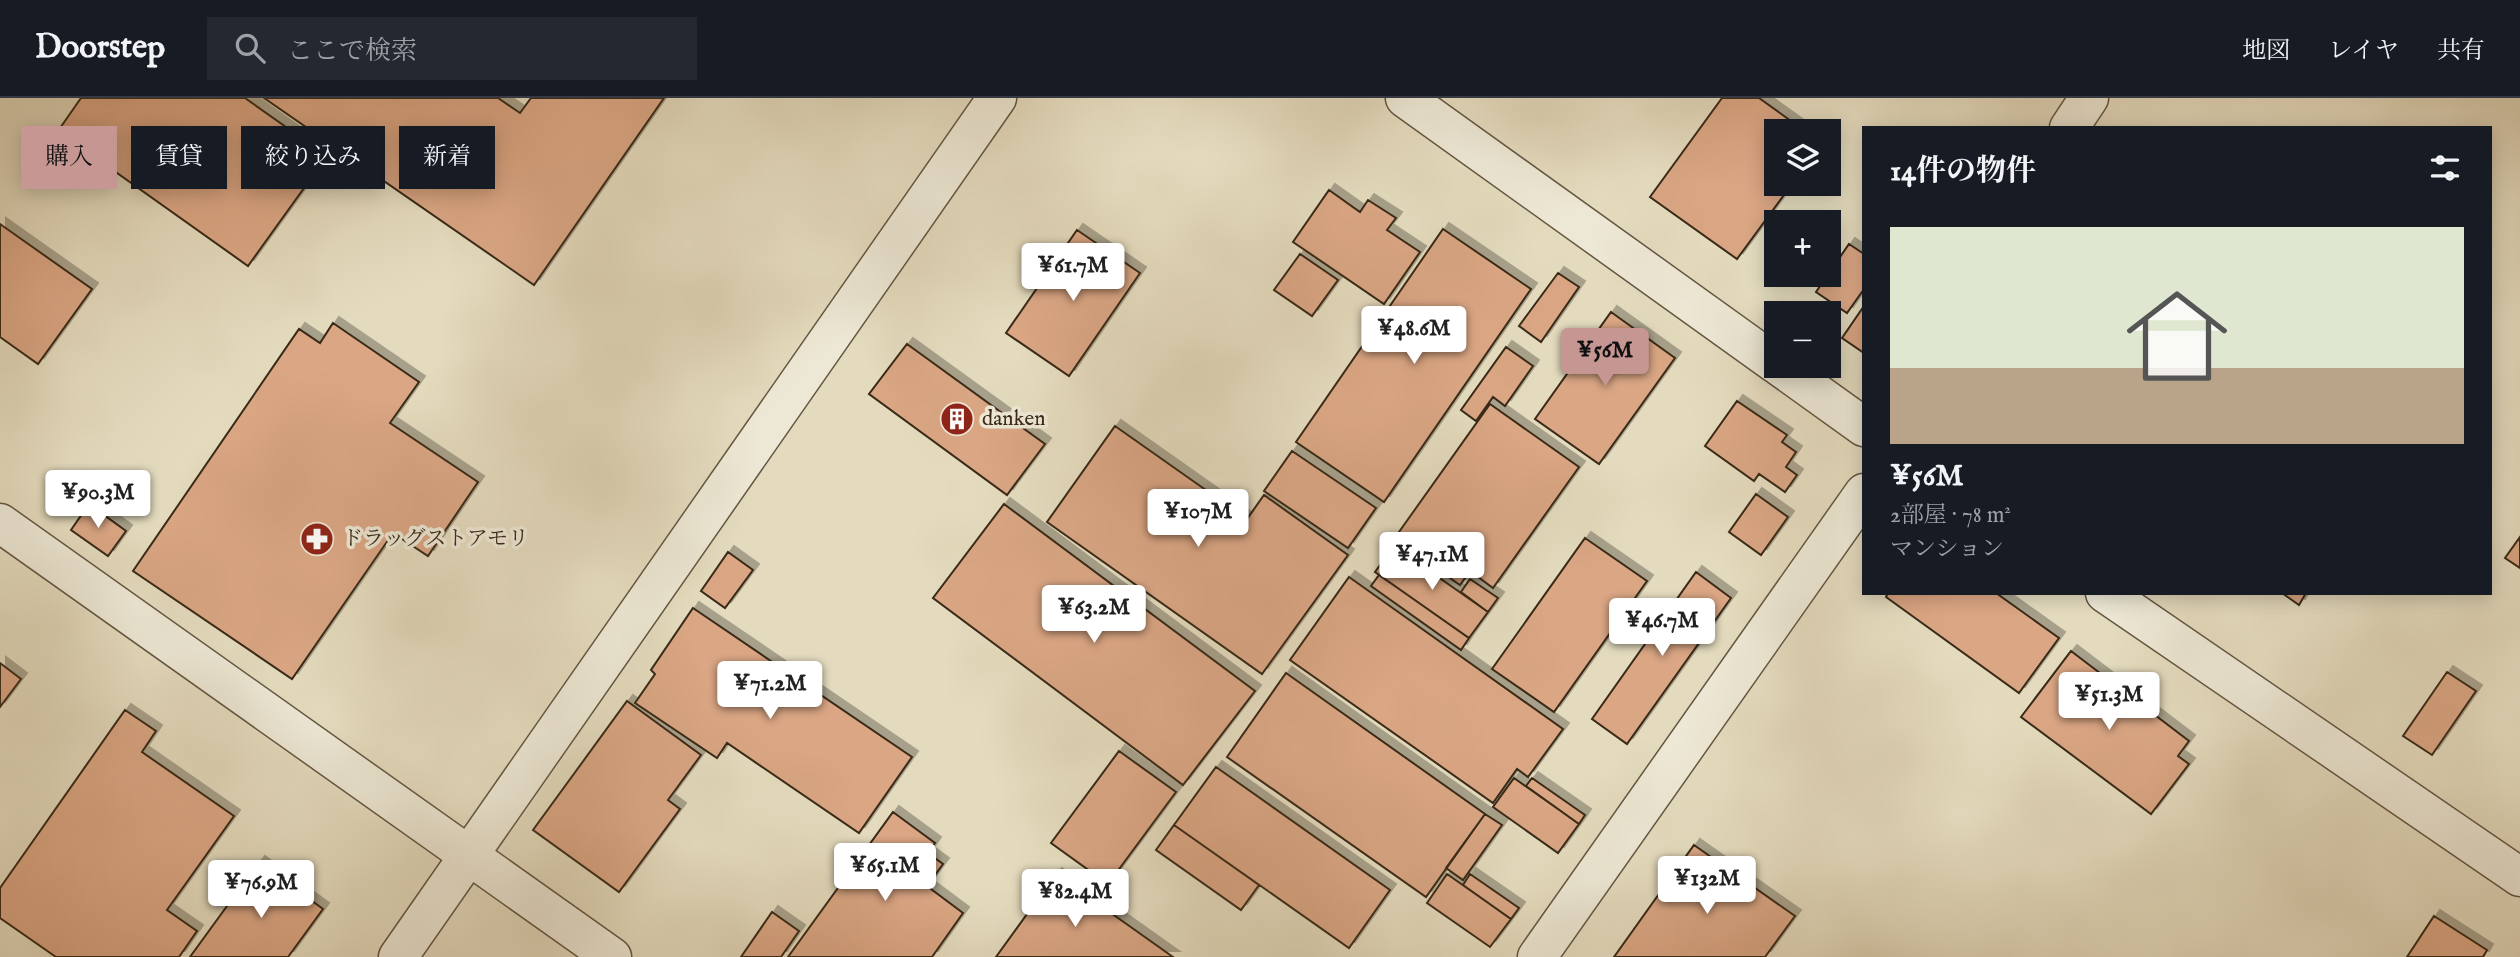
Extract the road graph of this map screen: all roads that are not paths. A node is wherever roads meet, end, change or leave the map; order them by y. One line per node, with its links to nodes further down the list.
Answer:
1 (997, 98): 11 (street)
2 (1405, 98): 5 (street)
3 (2088, 98): 4 (street)
4 (2070, 126)
5 (1764, 356)
6 (1795, 378): 7 (street)
7 (1862, 426)
8 (1862, 496): 15 (street)
9 (0, 523): 11 (street)
10 (2108, 595): 12 (street)
11 (469, 856): 13 (street); 14 (street)
12 (2520, 877)
13 (398, 957)
14 (612, 957)
15 (1537, 957)

